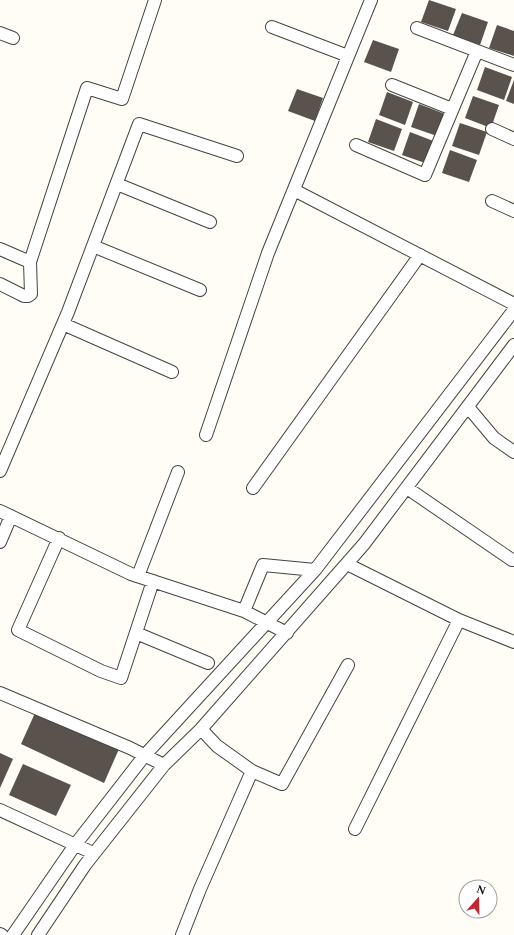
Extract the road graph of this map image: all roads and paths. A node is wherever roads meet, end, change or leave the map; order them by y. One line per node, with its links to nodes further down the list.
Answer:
1 (155, 0): 24 (street)
2 (371, 0): 8 (street)
3 (272, 28): 8 (street)
4 (417, 28): 7 (street)
5 (0, 33): 6 (street)
6 (13, 38)
7 (477, 51): 9 (street); 11 (street)
8 (348, 56): 17 (street)
9 (514, 65)
10 (392, 85): 11 (street)
11 (452, 109): 14 (street)
12 (492, 129): 13 (street)
13 (514, 139)
14 (356, 145)
15 (237, 156): 16 (street)
16 (117, 184): 20 (street); 21 (street)
17 (294, 190): 23 (street); 33 (street)
18 (492, 201): 19 (street)
19 (514, 211)
20 (210, 222)
21 (93, 246): 26 (street); 29 (street)
22 (0, 249): 24 (street)
23 (420, 255): 27 (street); 37 (street)
24 (30, 262): 25 (street)
25 (0, 284)
26 (200, 290)
27 (514, 304)
28 (514, 310): 44 (street)
29 (63, 324): 31 (street); 35 (street)
30 (514, 346): 32 (street)
31 (172, 372)
32 (468, 407): 34 (street); 38 (street)
33 (206, 435)
34 (514, 452)
35 (0, 471)
36 (178, 472): 45 (street)
37 (253, 488)
38 (407, 488): 42 (street); 43 (street)
39 (5, 514): 40 (street); 41 (street)
40 (59, 538): 45 (street); 50 (street)
41 (0, 542)
42 (512, 560)
43 (347, 564): 48 (street); 51 (street)
44 (315, 570): 47 (street); 49 (street)
45 (138, 576): 46 (street)
46 (154, 581): 47 (street); 50 (street)
47 (244, 611): 49 (street)
48 (458, 620): 52 (street); 61 (street)
49 (268, 622): 51 (street); 57 (street)
50 (136, 633): 53 (street)
51 (287, 633): 56 (street)
52 (514, 642)
53 (208, 663)
54 (348, 665): 59 (street)
55 (0, 693): 57 (street)
56 (201, 729): 58 (street); 59 (street)
57 (145, 755): 58 (street); 62 (street)
58 (164, 765): 63 (street)
59 (252, 771): 66 (street)
60 (0, 810): 62 (street)
61 (355, 829)
62 (75, 845): 63 (street); 64 (street)
63 (93, 853): 65 (street)
64 (13, 935)
65 (38, 935)
66 (182, 935)

